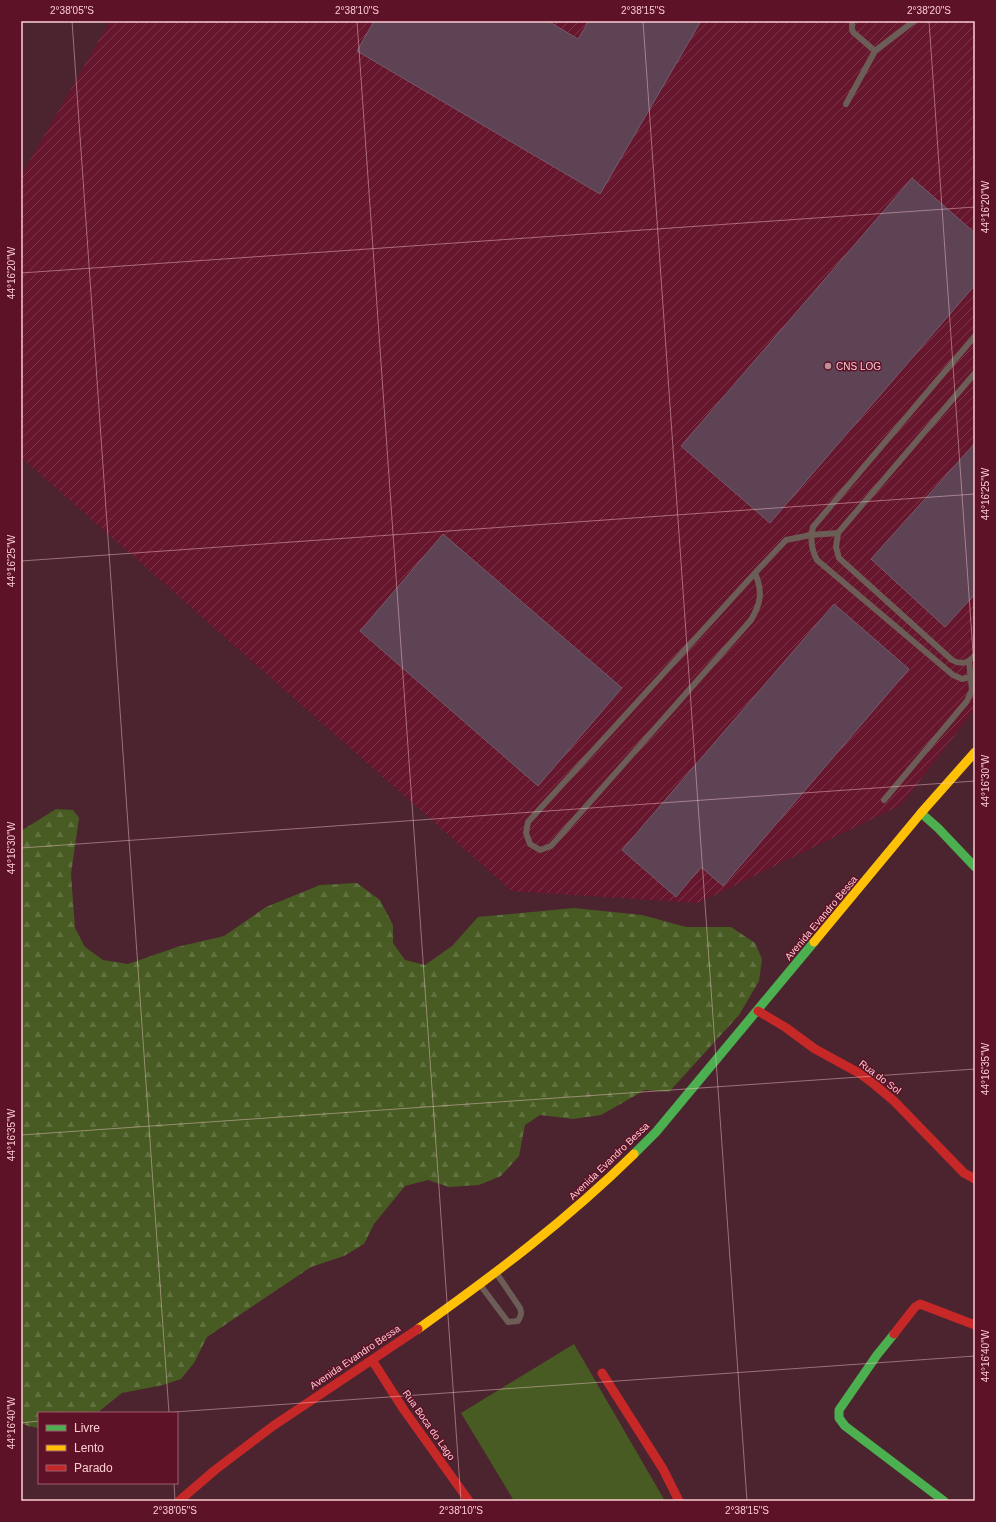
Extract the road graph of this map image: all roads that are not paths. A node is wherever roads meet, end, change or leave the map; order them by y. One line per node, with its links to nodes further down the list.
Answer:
1 (852, 21): 3 (lane)
2 (914, 21): 3 (lane)
3 (875, 51): 4 (lane)
4 (846, 104)
5 (975, 336): 8 (lane)
6 (975, 373): 7 (lane)
7 (838, 533): 8 (lane); 11 (lane)
8 (811, 535): 9 (lane); 12 (lane)
9 (755, 573): 9 (lane)
10 (975, 656): 11 (lane)
11 (969, 661): 12 (lane)
12 (973, 677): 14 (lane)
13 (975, 752): 15 (main road, Avenida Evandro Bessa)
14 (884, 800)
15 (921, 813): 16 (main road); 17 (main road, Avenida Evandro Bessa)
16 (975, 867)
17 (758, 1011): 18 (main road, Rua do Sol); 19 (main road, Avenida Evandro Bessa)
18 (975, 1179)
19 (496, 1273): 20 (main road, Avenida Evandro Bessa); 20 (lane)
20 (480, 1285): 22 (main road, Avenida Evandro Bessa)
21 (975, 1325): 27 (main road)
22 (372, 1360): 24 (main road, Avenida Evandro Bessa); 25 (main road, Rua Boca do Lago)
23 (602, 1373): 26 (main road)
24 (179, 1501)
25 (469, 1501)
26 (679, 1501)
27 (944, 1501)

